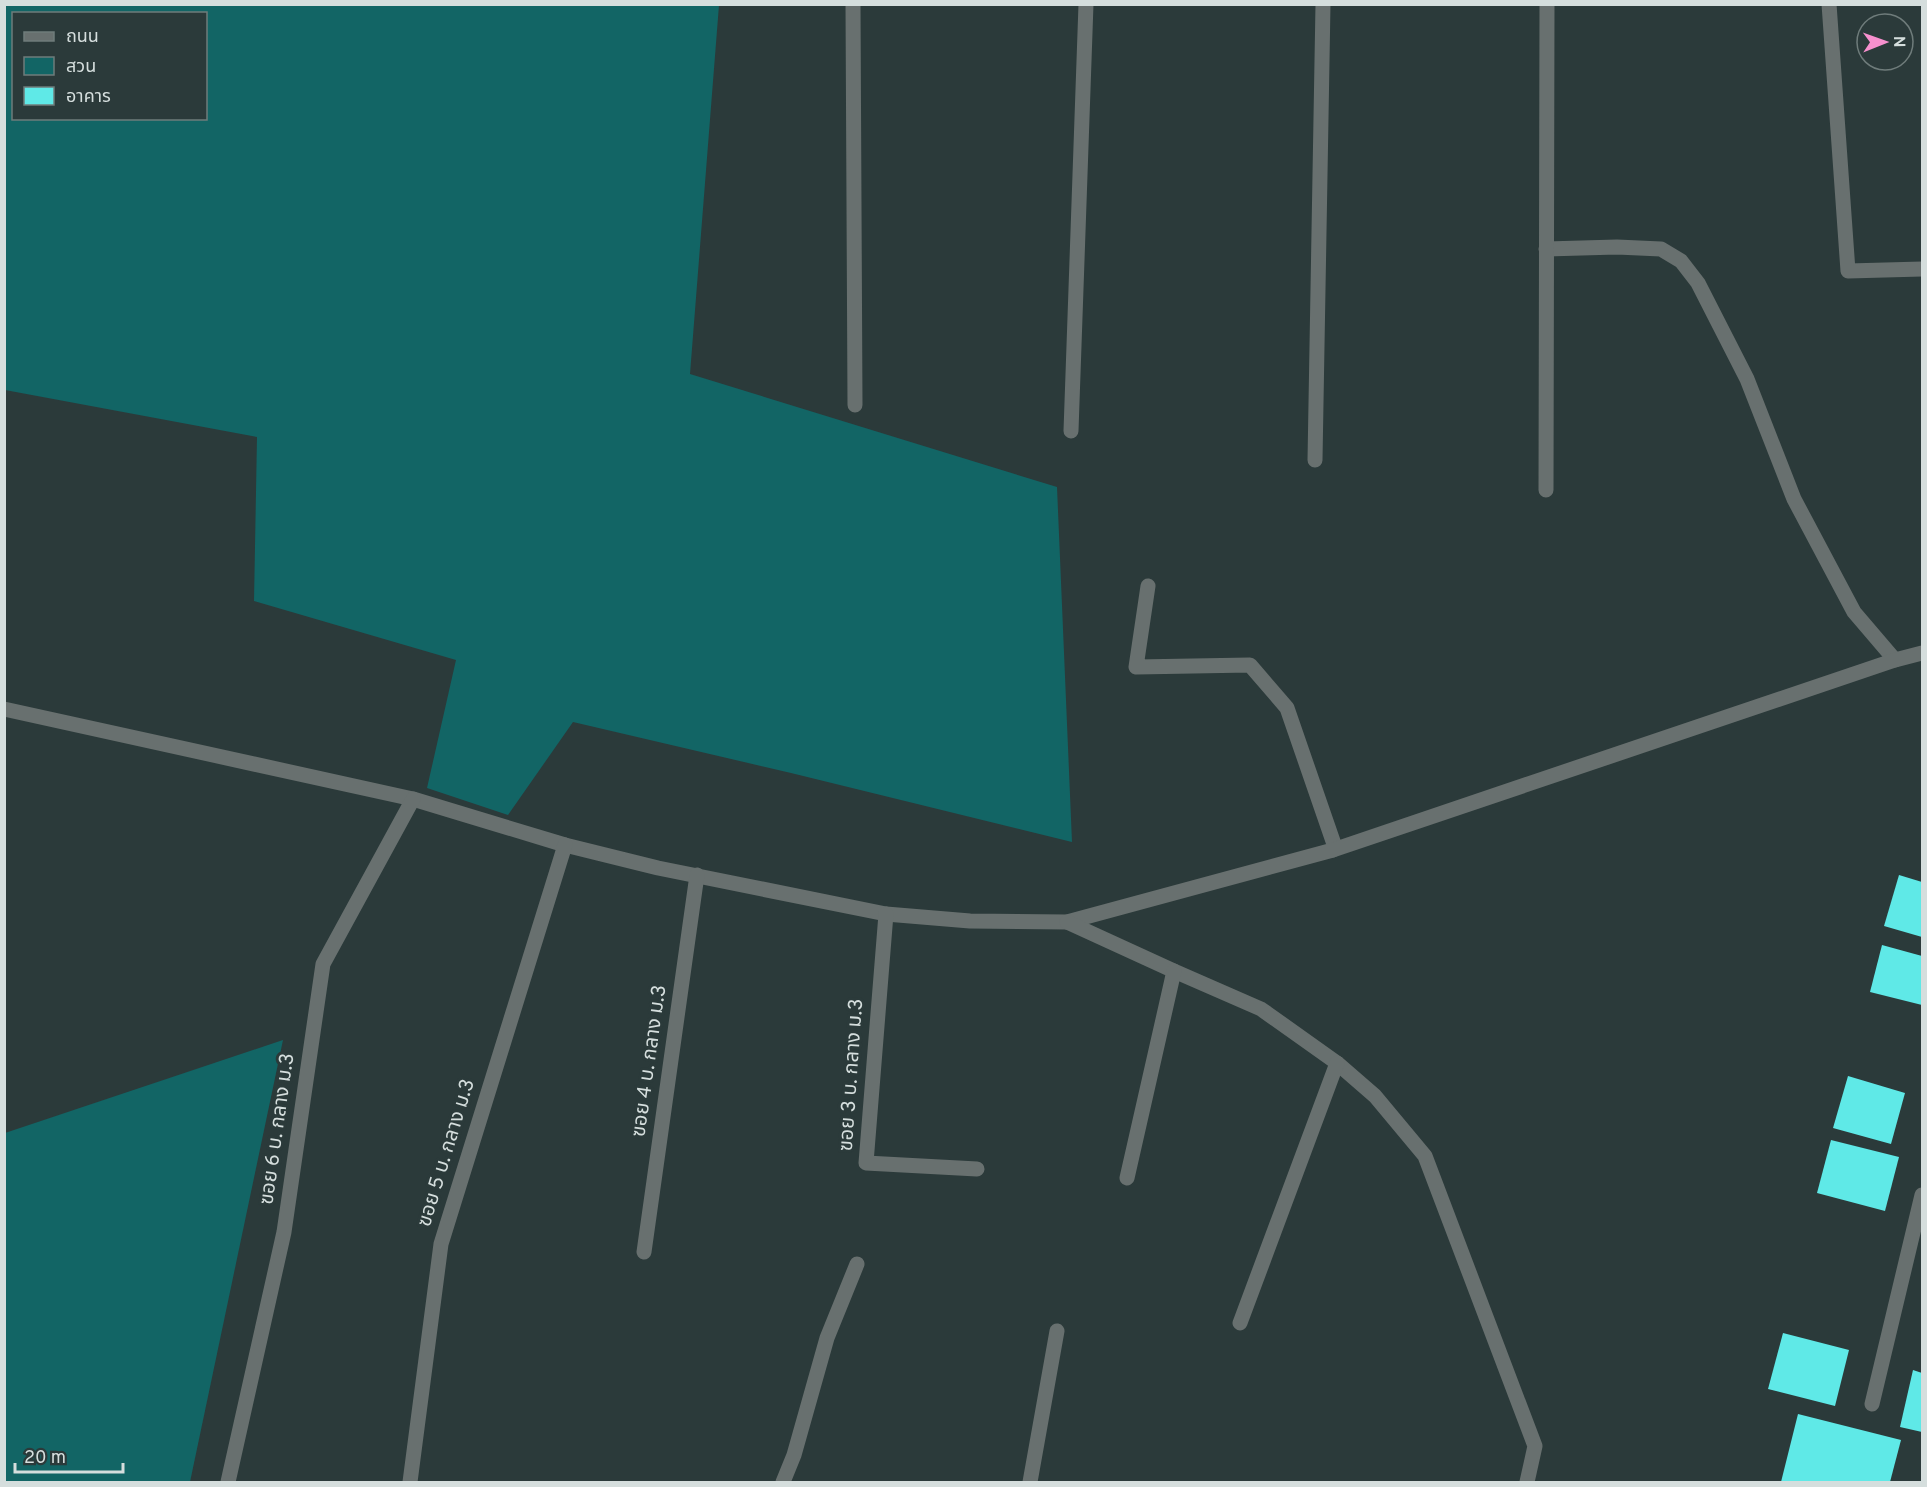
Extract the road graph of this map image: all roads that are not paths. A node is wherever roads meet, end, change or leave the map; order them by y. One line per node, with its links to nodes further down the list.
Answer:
1 (853, 4): 8 (street)
2 (1086, 4): 9 (street)
3 (1323, 4): 10 (street)
4 (1547, 4): 6 (street)
5 (1830, 4): 7 (street)
6 (1546, 249): 11 (street); 14 (street)
7 (1923, 269)
8 (855, 405)
9 (1071, 431)
10 (1315, 460)
11 (1546, 490)
12 (1148, 585): 18 (street)
13 (1923, 652): 14 (street)
14 (1895, 660): 18 (street)
15 (4, 710): 16 (street)
16 (412, 799): 17 (street); 32 (street, ฃอย 6 บ. กลาง ม.3)
17 (565, 845): 19 (street); 33 (street, ฃอย 5 บ. กลาง ม.3)
18 (1334, 850): 21 (street)
19 (697, 875): 20 (street); 27 (street, ฃอย 4 บ. กลาง ม.3)
20 (886, 914): 21 (street); 24 (street, ฃอย 3 บ. กลาง ม.3)
21 (1067, 922): 22 (street)
22 (1174, 971): 23 (street); 25 (street)
23 (1337, 1063): 29 (street); 36 (street)
24 (977, 1169)
25 (1127, 1178)
26 (1923, 1196): 31 (street)
27 (644, 1252)
28 (857, 1264): 34 (street)
29 (1240, 1323)
30 (1057, 1331): 35 (street)
31 (1872, 1404)
32 (228, 1482)
33 (410, 1482)
34 (783, 1482)
35 (1030, 1482)
36 (1527, 1482)

